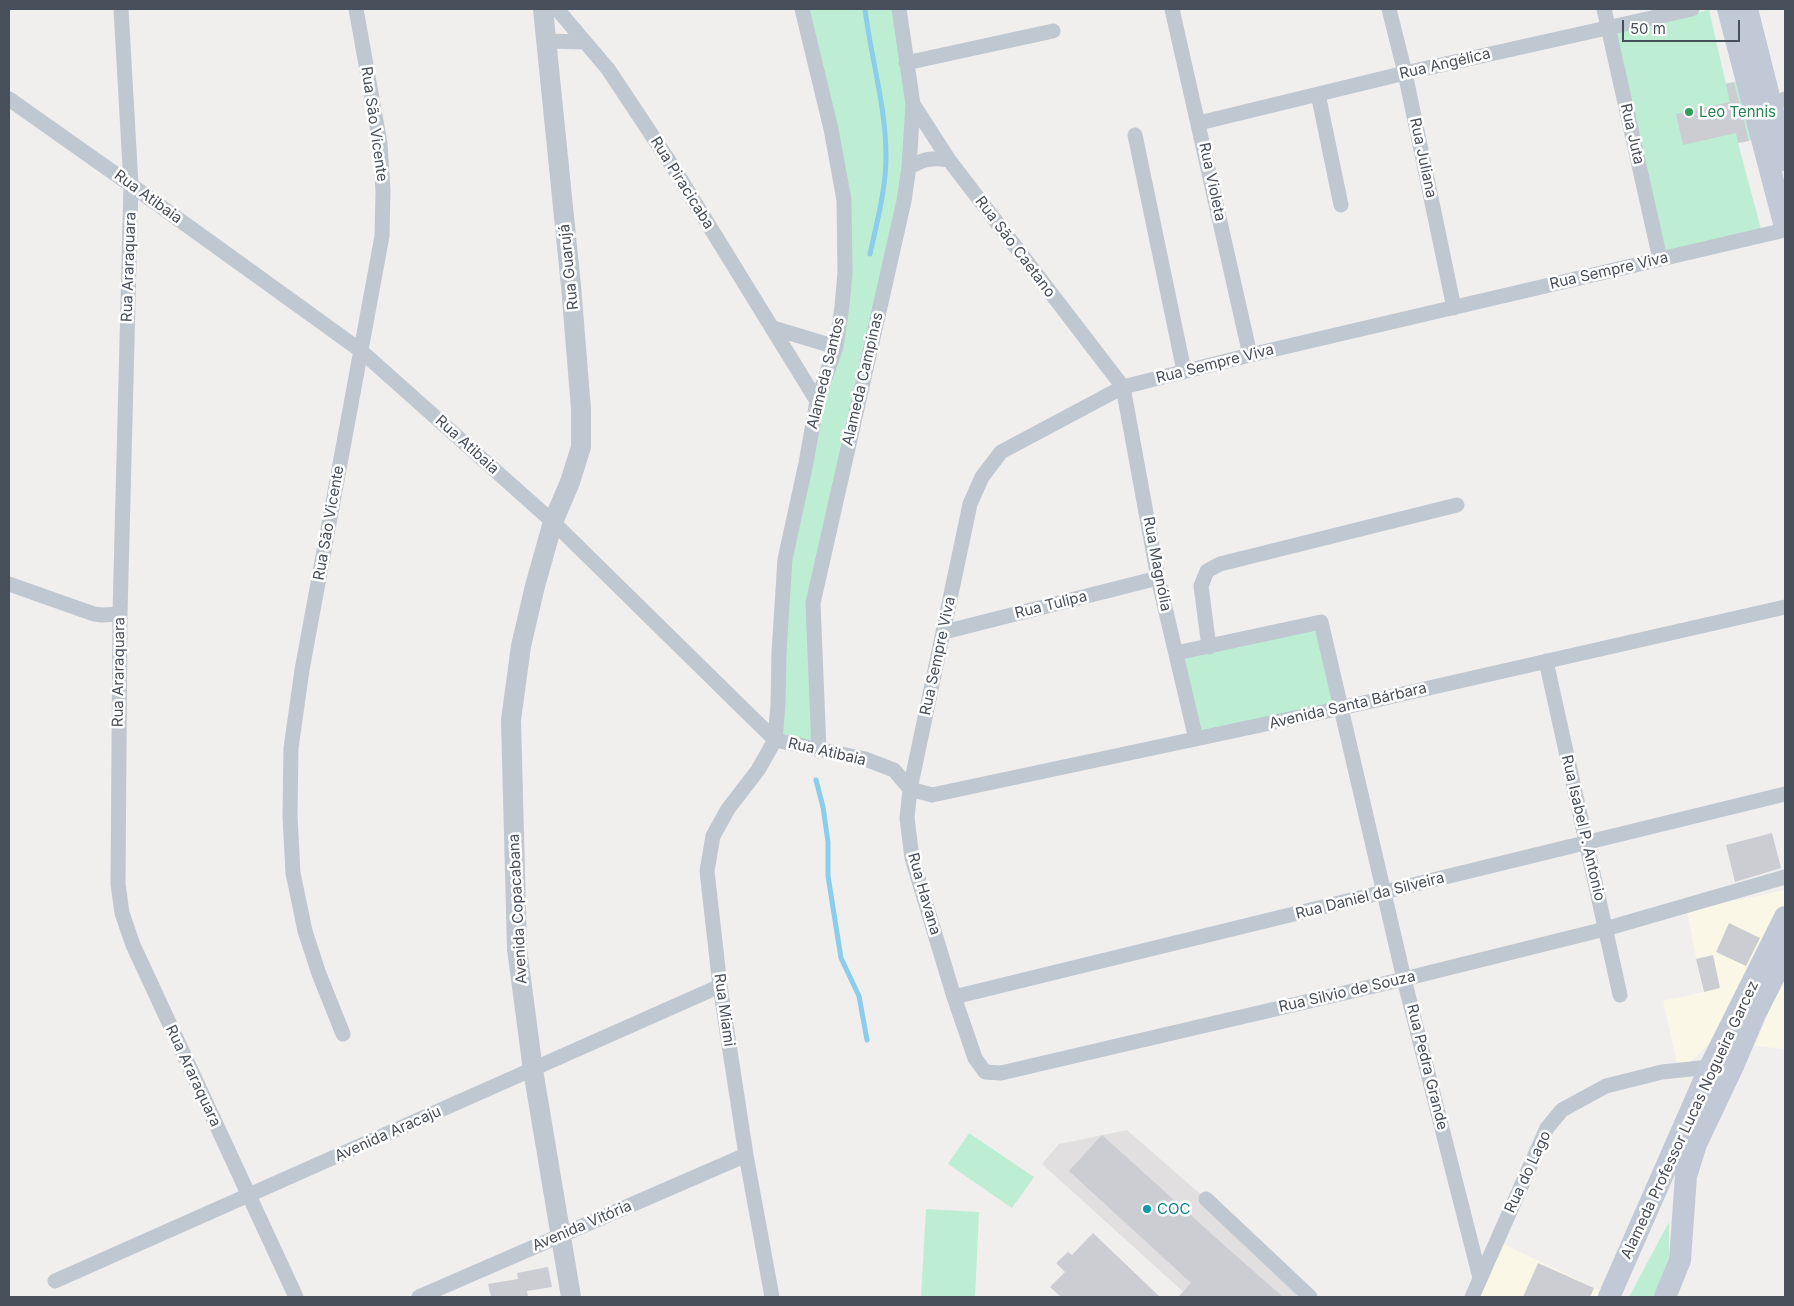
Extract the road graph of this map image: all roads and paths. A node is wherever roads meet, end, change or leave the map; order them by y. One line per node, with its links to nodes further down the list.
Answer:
1 (122, 9): 28 (street, Rua Araraquara)
2 (356, 9): 35 (street, Rua São Vicente)
3 (543, 9): 15 (street, Rua Guarujá)
4 (558, 9): 16 (street, Rua Piracicaba)
5 (802, 9): 34 (street, Alameda Santos)
6 (899, 9): 17 (street, Alameda Campinas)
7 (1172, 9): 23 (street, Rua Violeta)
8 (1389, 9): 18 (street, Rua Juliana)
9 (1604, 9): 13 (street, Rua Juta)
10 (1692, 9): 13 (street, Rua Angélica)
11 (1728, 9): 30 (main road)
12 (1747, 9): 21 (main road)
13 (1608, 27): 18 (street, Rua Angélica); 31 (street, Rua Juta)
14 (1053, 31): 17 (street)
15 (546, 41): 16 (street); 41 (street, Rua Guarujá)
16 (585, 42): 33 (street, Rua Piracicaba)
17 (906, 63): 22 (street, Alameda Campinas)
18 (1405, 73): 19 (street, Rua Angélica); 32 (street, Rua Juliana)
19 (1318, 94): 23 (street, Rua Angélica); 29 (street)
20 (9, 100): 28 (street, Rua Atibaia)
21 (1778, 103): 26 (main road)
22 (913, 104): 25 (street, Rua São Caetano); 27 (street, Alameda Campinas)
23 (1199, 123): 36 (street, Rua Violeta)
24 (1135, 135): 37 (street)
25 (949, 160): 27 (street); 38 (street, Rua São Caetano)
26 (1785, 160)
27 (908, 168): 53 (street, Alameda Campinas)
28 (131, 185): 35 (street, Rua Atibaia); 45 (street, Rua Araraquara)
29 (1341, 205)
30 (1785, 228): 31 (street, Rua Sempre Viva)
31 (1660, 259): 32 (street, Rua Sempre Viva)
32 (1454, 308): 36 (street, Rua Sempre Viva)
33 (773, 328): 34 (street); 39 (street, Rua Piracicaba)
34 (836, 347): 39 (street, Alameda Santos)
35 (360, 350): 41 (street, Rua Atibaia); 66 (street, Rua São Vicente)
36 (1250, 355): 37 (street, Rua Sempre Viva)
37 (1184, 371): 38 (street, Rua Sempre Viva)
38 (1123, 387): 42 (street, Rua Magnólia); 46 (street, Rua Sempre Viva)
39 (817, 401): 52 (street, Alameda Santos)
40 (1457, 505): 47 (street)
41 (553, 522): 52 (street, Rua Atibaia); 68 (street, Avenida Copacabana)
42 (1158, 578): 46 (street, Rua Tulipa); 48 (street, Rua Magnólia)
43 (9, 584): 45 (street)
44 (1785, 606): 49 (street, Avenida Santa Bárbara)
45 (120, 614): 70 (street, Rua Araraquara)
46 (944, 632): 54 (street, Rua Sempre Viva)
47 (1208, 647): 48 (street); 50 (street, Rua Pedra Grande)
48 (1176, 653): 51 (street, Rua Magnólia)
49 (1546, 661): 50 (street, Avenida Santa Bárbara); 56 (street, Rua Isabel P. Antonio)
50 (1341, 708): 51 (street, Avenida Santa Bárbara); 58 (street, Rua Pedra Grande)
51 (1196, 739): 54 (street, Avenida Santa Bárbara)
52 (775, 740): 53 (street, Rua Atibaia); 63 (street, Rua Miami)
53 (819, 750): 54 (street, Rua Atibaia)
54 (910, 789): 65 (street, Rua Havana)
55 (1785, 794): 56 (street, Rua Daniel da Silveira)
56 (1587, 843): 58 (street, Rua Daniel da Silveira); 60 (street, Rua Isabel P. Antonio)
57 (1785, 877): 60 (street, Rua Silvio de Souza)
58 (1384, 892): 62 (street, Rua Pedra Grande); 65 (street, Rua Daniel da Silveira)
59 (1785, 916): 67 (main road, Alameda Professor Lucas Nogueira Garcez)
60 (1605, 929): 62 (street, Rua Silvio de Souza); 64 (street, Rua Isabel P. Antonio)
61 (1785, 955): 82 (main road, Alameda Professor Lucas Nogueira Garcez)
62 (1404, 979): 65 (street, Rua Silvio de Souza); 73 (street, Rua Pedra Grande)
63 (720, 986): 68 (street, Avenida Aracaju); 69 (street, Rua Miami)
64 (1620, 996)
65 (954, 997)
66 (343, 1034)
67 (1710, 1067): 73 (street, Rua do Lago); 81 (main road, Alameda Professor Lucas Nogueira Garcez)
68 (532, 1070): 70 (street, Avenida Aracaju); 72 (street, Avenida Copacabana)
69 (746, 1155): 72 (street, Avenida Vitória); 78 (street, Rua Miami)
70 (248, 1195): 74 (street, Avenida Aracaju); 75 (street, Rua Araraquara)
71 (1206, 1199): 79 (street)
72 (561, 1235): 76 (street, Avenida Vitória); 77 (street, Avenida Copacabana)
73 (1480, 1278): 80 (street, Rua do Lago)
74 (55, 1281)
75 (296, 1297)
76 (419, 1297)
77 (571, 1297)
78 (772, 1297)
79 (1310, 1297)
80 (1472, 1297)
81 (1609, 1297)
82 (1665, 1297)

